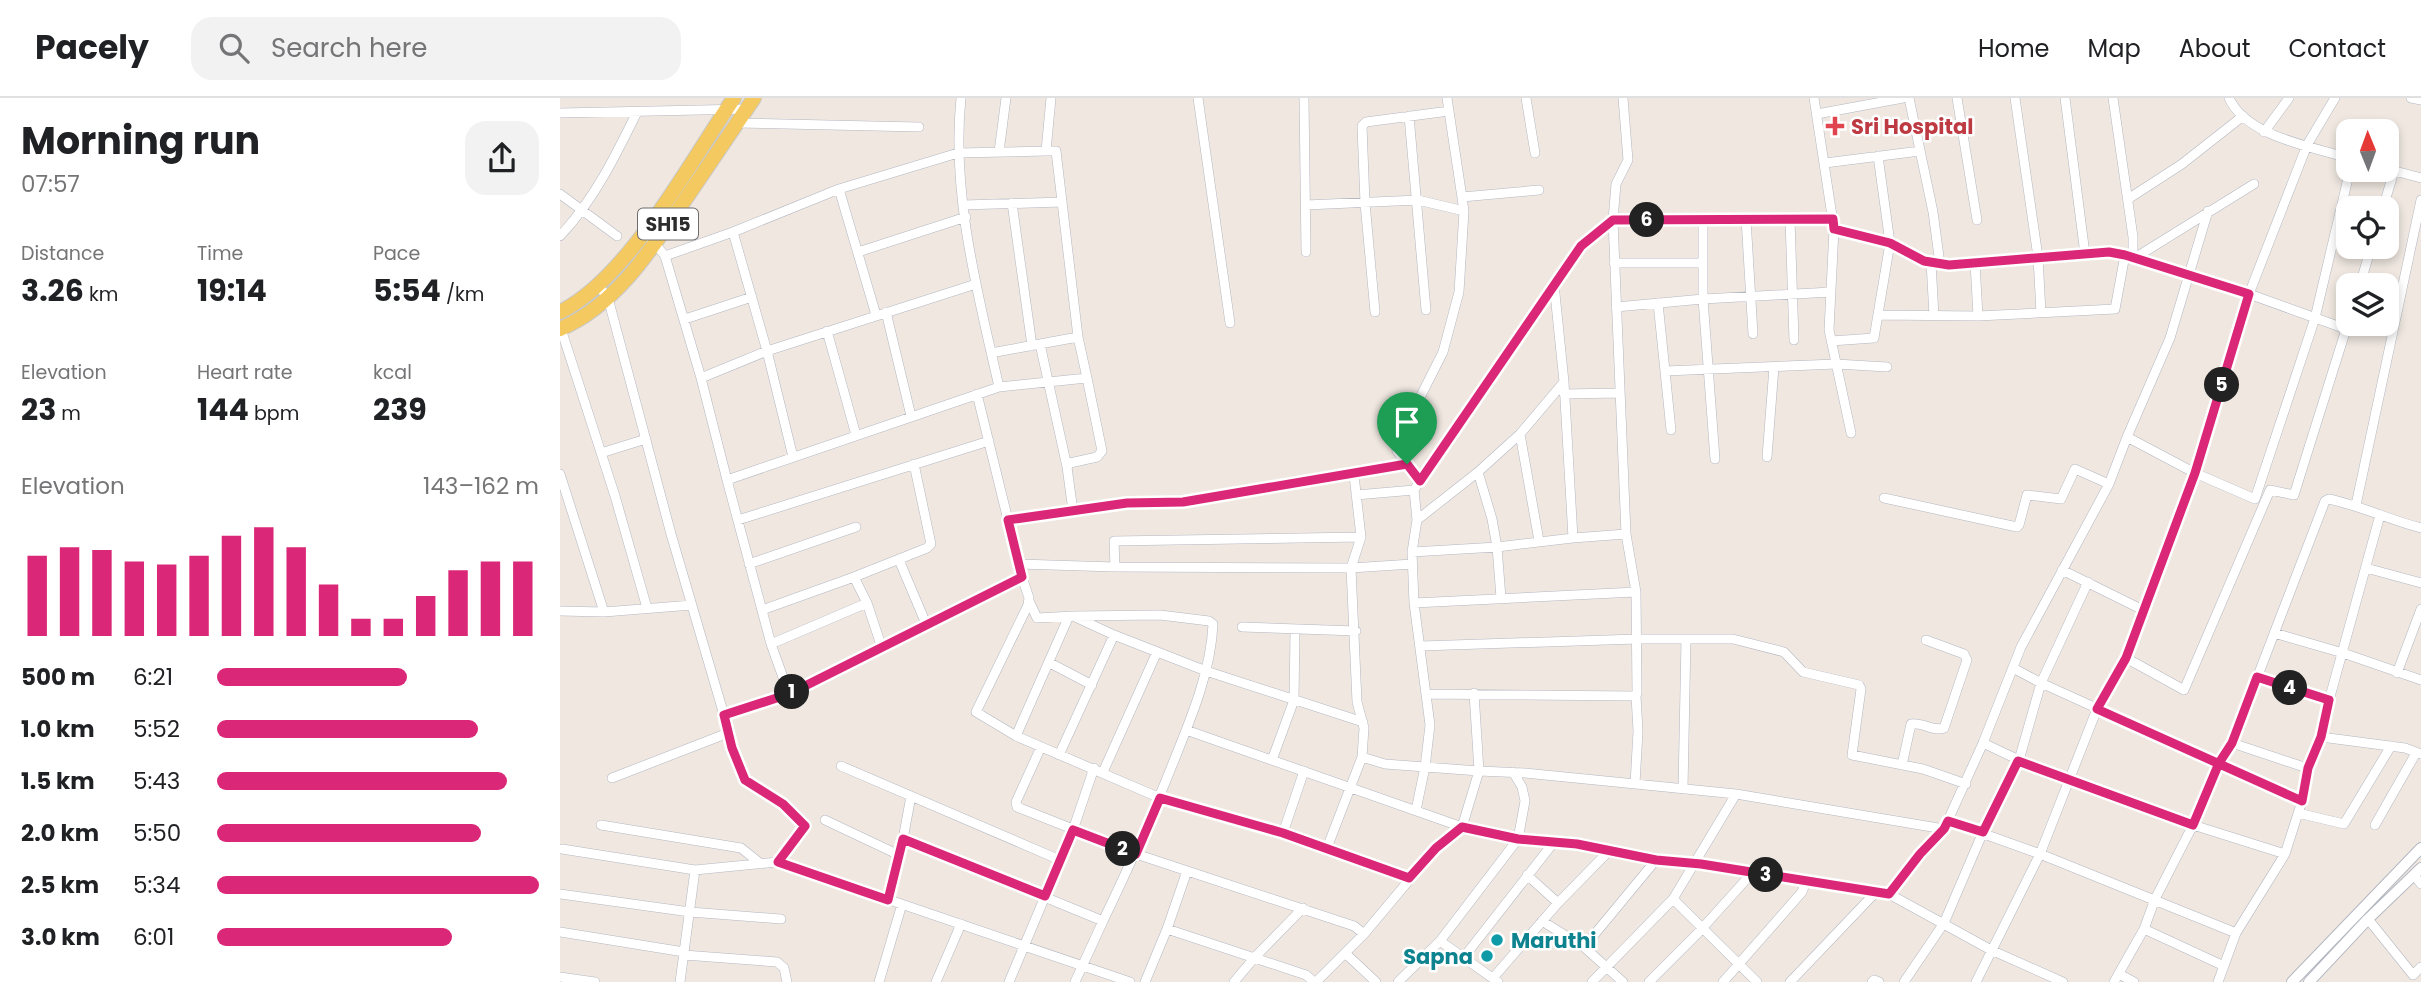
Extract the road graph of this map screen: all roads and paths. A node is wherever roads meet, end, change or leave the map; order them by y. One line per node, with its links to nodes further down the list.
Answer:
1 (961, 98): 36 (street)
2 (1006, 98): 35 (street)
3 (1051, 98): 33 (street)
4 (1198, 98): 106 (street)
5 (1304, 98): 56 (street)
6 (1526, 98): 37 (street)
7 (1623, 98): 64 (street)
8 (1814, 98): 26 (street)
9 (1903, 98): 26 (street)
10 (1909, 98): 34 (street)
11 (1957, 98): 65 (street)
12 (2015, 98): 77 (street)
13 (2065, 98): 75 (street)
14 (2113, 98): 49 (street)
15 (2229, 98): 28 (street)
16 (2288, 98): 31 (street)
17 (2334, 98): 32 (street)
18 (2411, 98): 20 (street)
19 (1451, 99): 23 (street)
20 (2421, 100)
21 (751, 103): 22 (street); 29 (main road, SH15)
22 (729, 104): 24 (street); 67 (main road, SH15)
23 (1449, 111): 27 (street); 48 (street)
24 (637, 112): 25 (street); 57 (street)
25 (560, 113)
26 (1817, 114): 40 (street)
27 (1409, 116): 50 (street); 53 (street)
28 (2243, 116): 31 (street); 49 (street)
29 (737, 123): 30 (street); 72 (main road, SH15)
30 (919, 127)
31 (2264, 132): 32 (street)
32 (2307, 145): 38 (street); 89 (street)
33 (1046, 151): 35 (street); 52 (street)
34 (1920, 151): 39 (street); 81 (street)
35 (999, 152): 36 (street)
36 (958, 153): 45 (street); 55 (street)
37 (1535, 153)
38 (2336, 154)
39 (1878, 156): 40 (street); 71 (street)
40 (1825, 163): 66 (street)
41 (2399, 172): 42 (street)
42 (2421, 178)
43 (2347, 182): 104 (street)
44 (2254, 184): 59 (street)
45 (839, 189): 68 (street); 73 (street)
46 (1539, 190): 48 (street)
47 (560, 194): 57 (street)
48 (1462, 197): 58 (street)
49 (2128, 199): 78 (street)
50 (1418, 200): 53 (street); 58 (street); 96 (street)
51 (2421, 200): 157 (street)
52 (1062, 202): 54 (street); 112 (street)
53 (1365, 202): 56 (street); 98 (street)
54 (1012, 203): 55 (street); 115 (street)
55 (964, 205): 60 (street)
56 (1306, 205): 74 (street)
57 (582, 211): 69 (street); 70 (street)
58 (1464, 211): 144 (street)
59 (2208, 211): 78 (street); 83 (street)
60 (966, 217): 73 (street); 84 (street)
61 (1703, 219): 62 (street); 64 (street); 79 (street)
62 (1746, 219): 63 (street); 90 (street)
63 (1790, 219): 66 (street); 88 (street)
64 (1613, 220): 80 (street); 85 (street)
65 (1977, 220)
66 (1834, 224): 71 (street); 87 (street)
67 (645, 231): 72 (street); 86 (main road, SH15)
68 (733, 232): 76 (street); 91 (street)
69 (560, 236)
70 (617, 236)
71 (1890, 243): 81 (street); 101 (street)
72 (655, 244): 76 (street); 92 (main road, SH15)
73 (858, 252): 100 (street)
74 (1306, 252)
75 (2085, 254): 77 (street); 78 (street)
76 (665, 256): 105 (street)
77 (2038, 257): 82 (street); 99 (street)
78 (2129, 257): 83 (street); 99 (street)
79 (1703, 262): 80 (street); 93 (street)
80 (1615, 263): 95 (street)
81 (1936, 263): 82 (street); 102 (street)
82 (1975, 263): 103 (street)
83 (2188, 276): 89 (street); 136 (street)
84 (976, 284): 100 (street); 117 (street)
85 (1554, 284): 126 (street); 151 (street)
86 (598, 285): 92 (street); 97 (main road, SH15)
87 (1831, 292): 88 (street); 114 (street)
88 (1793, 294): 90 (street); 113 (street)
89 (2249, 294): 104 (street); 147 (street)
90 (1750, 296): 93 (street); 110 (street)
91 (752, 297): 105 (street); 116 (street)
92 (608, 298): 108 (main road, SH15); 137 (street)
93 (1703, 299): 94 (street); 121 (street)
94 (1658, 303): 95 (street); 122 (street)
95 (1616, 307): 128 (street)
96 (1426, 310)
97 (560, 312)
98 (1375, 312)
99 (2040, 313): 103 (street)
100 (881, 314): 109 (street); 131 (street)
101 (1878, 315): 102 (street); 114 (street)
102 (1934, 316): 103 (street)
103 (1978, 316)
104 (2315, 318): 107 (street); 147 (street)
105 (685, 319): 123 (street)
106 (1230, 323)
107 (2336, 323)
108 (561, 329): 139 (street)
109 (827, 331): 116 (street); 135 (street)
110 (1753, 334)
111 (2344, 336): 210 (street)
112 (1077, 337): 115 (street); 124 (street)
113 (1794, 340)
114 (1831, 341): 118 (street)
115 (1036, 345): 117 (street); 125 (street)
116 (767, 351): 123 (street); 140 (street)
117 (991, 353): 127 (street)
118 (1836, 364): 119 (street); 120 (street); 133 (street)
119 (1774, 367): 121 (street); 141 (street)
120 (1887, 367)
121 (1708, 368): 122 (street); 142 (street)
122 (1665, 371): 132 (street)
123 (701, 378): 150 (street)
124 (1087, 378): 125 (street); 145 (street)
125 (1049, 382): 127 (street); 145 (street)
126 (1564, 382): 130 (street); 134 (street)
127 (999, 387): 129 (street)
128 (1620, 393): 130 (street); 165 (street)
129 (977, 394): 131 (street); 138 (street)
130 (1564, 394): 167 (street)
131 (911, 416): 135 (street)
132 (1671, 430)
133 (1851, 433)
134 (1520, 434): 146 (street); 168 (street)
135 (856, 435): 140 (street)
136 (2127, 437): 147 (street); 152 (street)
137 (646, 439): 139 (street); 188 (street)
138 (989, 441): 143 (street); 161 (street)
139 (601, 453): 189 (street)
140 (793, 457): 150 (street)
141 (1767, 457)
142 (1715, 459)
143 (914, 464): 160 (street); 171 (street)
144 (1407, 464): 149 (street); 151 (street)
145 (1068, 467): 158 (street)
146 (1478, 472): 162 (street); 169 (street)
147 (2195, 473): 191 (street)
148 (560, 474): 156 (street)
149 (1354, 475): 154 (street); 158 (street)
150 (727, 480): 160 (street)
151 (1420, 481): 153 (street)
152 (2109, 484): 155 (street); 178 (street)
153 (1414, 490): 154 (street); 162 (street)
154 (1356, 495): 166 (street)
155 (1884, 498)
156 (564, 504): 194 (street)
157 (2356, 505): 159 (street); 200 (street)
158 (1073, 511): 161 (street)
159 (2379, 515): 164 (street); 177 (street)
160 (738, 520): 172 (street)
161 (1008, 520): 173 (street)
162 (1417, 520): 170 (street)
163 (856, 527): 172 (street)
164 (2421, 528)
165 (1626, 534): 167 (street); 183 (street)
166 (1361, 537): 175 (street); 176 (street)
167 (1573, 538): 168 (street)
168 (1539, 541): 169 (street)
169 (1497, 547): 170 (street); 184 (street)
170 (1412, 552): 174 (street)
171 (899, 560): 179 (street); 196 (street)
172 (749, 564): 190 (street)
173 (1019, 564): 175 (street); 180 (street)
174 (1412, 564): 176 (street); 187 (street)
175 (1115, 567): 176 (street)
176 (1351, 568): 199 (street)
177 (2366, 568): 182 (street); 209 (street)
178 (2062, 570): 181 (street); 212 (street)
179 (854, 577): 186 (street); 190 (street)
180 (1022, 577): 185 (street); 196 (street)
181 (2088, 582): 191 (street); 217 (street)
182 (2421, 583)
183 (1636, 592): 184 (street); 202 (street)
184 (1501, 598): 187 (street)
185 (1029, 601): 195 (street); 230 (street)
186 (867, 603): 205 (street); 207 (street)
187 (1414, 603): 206 (street)
188 (692, 605): 189 (street); 226 (street)
189 (647, 608): 194 (street)
190 (762, 610): 205 (street)
191 (2143, 610): 210 (street)
192 (2421, 610): 214 (street)
193 (560, 611): 194 (street)
194 (604, 612)
195 (1071, 616): 201 (street); 211 (street); 213 (street)
196 (927, 626): 207 (street)
197 (1242, 627): 198 (street)
198 (1295, 630): 199 (street); 223 (street)
199 (1356, 631): 227 (street)
200 (2274, 633): 209 (street); 215 (street)
201 (1114, 635): 208 (street); 218 (street)
202 (1637, 639): 203 (street); 206 (street); 222 (street)
203 (1686, 639): 242 (street); 255 (street)
204 (1926, 640): 242 (street)
205 (771, 644): 220 (street)
206 (1421, 646): 221 (street)
207 (883, 648): 220 (street)
208 (1157, 652): 213 (street); 246 (street)
209 (2343, 653): 214 (street); 224 (street)
210 (2126, 658): 225 (street)
211 (1049, 663): 218 (street); 230 (street)
212 (2013, 668): 217 (street); 232 (street)
213 (1206, 671): 223 (street); 228 (street)
214 (2397, 673): 216 (street)
215 (2257, 677): 224 (street); 233 (street)
216 (2421, 680)
217 (2041, 683): 225 (street); 240 (street)
218 (1092, 685): 237 (street)
219 (1474, 693): 221 (street); 222 (street); 248 (street)
220 (789, 694): 226 (street)
221 (1427, 694): 244 (street)
222 (1636, 696): 252 (street)
223 (1294, 700): 227 (street); 239 (street)
224 (2329, 700): 231 (street)
225 (2097, 709): 241 (street); 251 (street)
226 (724, 715): 229 (street)
227 (1363, 722): 238 (street)
228 (1186, 730): 239 (street); 258 (street)
229 (728, 733): 250 (street); 284 (street)
230 (1016, 736): 235 (street)
231 (2321, 737): 234 (street); 245 (street)
232 (1983, 743): 240 (street); 253 (street)
233 (2232, 743): 241 (street); 245 (street)
234 (2391, 746): 236 (street); 261 (street)
235 (1041, 747): 237 (street); 268 (street)
236 (2419, 753): 266 (street)
237 (1059, 755): 246 (street)
238 (1362, 757): 244 (street); 254 (street)
239 (1272, 760): 247 (street)
240 (2018, 761): 251 (street); 269 (street)
241 (2219, 763): 259 (street); 265 (street)
242 (1902, 765): 253 (street)
243 (841, 766): 257 (street)
244 (1425, 766): 248 (street); 260 (street)
245 (2308, 768): 259 (street)
246 (1098, 770): 258 (street); 268 (street)
247 (1304, 771): 254 (street); 270 (street)
248 (1479, 771): 249 (street); 267 (street)
249 (1513, 772): 252 (street); 272 (street)
250 (612, 778)
251 (2070, 779): 265 (street); 279 (street)
252 (1634, 784): 255 (street)
253 (1966, 784): 264 (street)
254 (1349, 788): 260 (street); 274 (street)
255 (1683, 789): 256 (street)
256 (1737, 794): 264 (street); 286 (street)
257 (911, 796): 271 (street); 282 (street)
258 (1160, 798): 270 (street); 278 (street)
259 (2302, 801): 261 (street)
260 (1416, 810): 267 (street)
261 (2298, 813): 280 (street)
262 (825, 820): 281 (street)
263 (601, 825): 285 (street)
264 (1946, 825): 269 (street); 296 (street)
265 (2193, 825): 280 (street); 299 (street)
266 (2375, 825)
267 (1462, 827): 272 (street); 292 (street)
268 (1073, 830): 278 (street); 282 (street)
269 (1983, 832): 279 (street); 309 (street)
270 (1283, 833): 274 (street)
271 (903, 839): 281 (street); 297 (street)
272 (1518, 839): 273 (street); 317 (street)
273 (1554, 842): 277 (street); 290 (street)
274 (1326, 848): 292 (street)
275 (2421, 848): 360 (street)
276 (562, 849): 287 (street)
277 (1609, 851): 283 (street); 301 (street)
278 (1136, 854): 288 (street); 307 (street)
279 (2040, 854): 299 (street); 320 (street)
280 (2285, 854): 315 (street)
281 (899, 855): 300 (street)
282 (1060, 860): 297 (street)
283 (1656, 860): 286 (street); 319 (street)
284 (778, 862): 285 (street); 300 (street)
285 (761, 864): 287 (street)
286 (1695, 865): 289 (street); 298 (street)
287 (695, 870): 304 (street)
288 (1187, 871): 303 (street); 312 (street)
289 (1752, 873): 293 (street); 311 (street)
290 (1527, 874): 301 (street); 324 (street)
291 (2419, 876): 306 (street)
292 (1409, 878): 316 (street)
293 (1806, 882): 294 (street); 325 (street)
294 (1875, 892): 296 (street); 352 (street)
295 (560, 894): 304 (street)
296 (1889, 894): 309 (street)
297 (1045, 896): 307 (street); 318 (street)
298 (1673, 899): 311 (street); 327 (street)
299 (2155, 899): 313 (street); 315 (street)
300 (888, 900): 302 (street)
301 (1558, 903): 308 (street)
302 (902, 904): 310 (street); 337 (street)
303 (1303, 908): 316 (street); 323 (street)
304 (690, 912): 305 (street); 322 (street)
305 (781, 919)
306 (2368, 919): 329 (street); 333 (street)
307 (1103, 921): 326 (street)
308 (1542, 921): 319 (street); 332 (street)
309 (1944, 923): 320 (street); 355 (street)
310 (961, 924): 318 (street); 338 (street)
311 (1702, 928): 325 (street); 349 (street)
312 (1167, 929): 323 (street); 342 (street)
313 (2144, 929): 328 (street); 331 (street)
314 (560, 932): 322 (street)
315 (2236, 933): 328 (street)
316 (1364, 934): 321 (street)
317 (1440, 941): 324 (street); 346 (street)
318 (1024, 946): 326 (street); 339 (street)
319 (1584, 947): 327 (street)
320 (1991, 950): 356 (street); 357 (street)
321 (1345, 953): 344 (street); 345 (street)
322 (684, 954): 335 (street); 336 (street)
323 (1255, 957): 343 (street); 344 (street)
324 (1464, 957): 332 (street)
325 (1738, 963): 350 (street); 351 (street)
326 (1082, 965): 340 (street); 341 (street)
327 (1607, 966): 347 (street); 348 (street)
328 (2224, 966): 359 (street)
329 (2421, 967)
330 (560, 977): 334 (street)
331 (2117, 978): 358 (street)
332 (1495, 980)
333 (2313, 981)
334 (594, 982)
335 (680, 982)
336 (787, 982)
337 (879, 982)
338 (936, 982)
339 (1009, 982)
340 (1075, 982)
341 (1130, 982)
342 (1145, 982)
343 (1234, 982)
344 (1315, 982)
345 (1376, 982)
346 (1398, 982)
347 (1592, 982)
348 (1623, 982)
349 (1649, 982)
350 (1723, 982)
351 (1757, 982)
352 (1790, 982)
353 (1872, 982): 354 (street)
354 (1879, 982)
355 (1904, 982)
356 (1976, 982)
357 (2063, 982)
358 (2134, 982)
359 (2218, 982)
360 (2292, 982)

